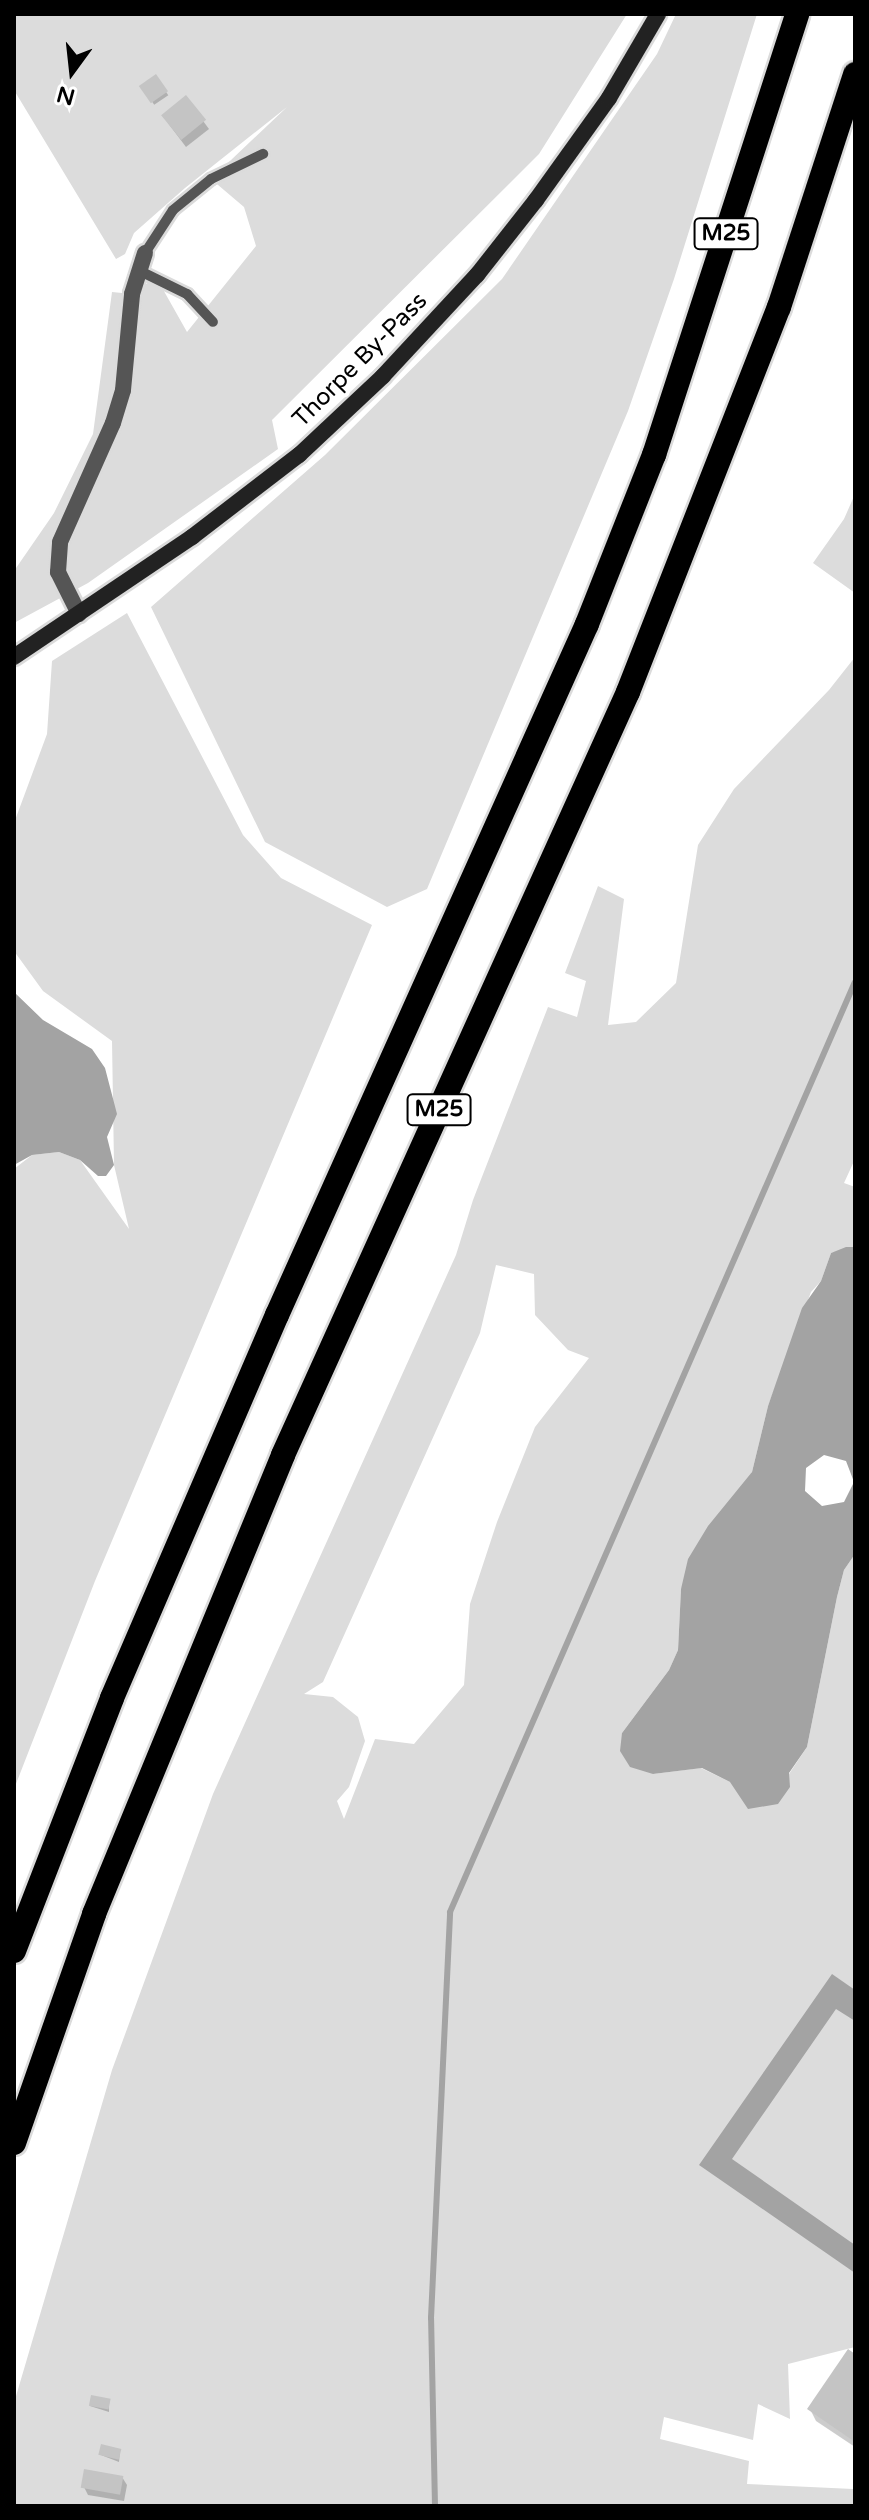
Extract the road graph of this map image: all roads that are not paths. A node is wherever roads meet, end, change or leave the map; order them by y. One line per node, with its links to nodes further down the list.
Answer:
1 (658, 14): 8 (main road, Thorpe By-Pass)
2 (797, 14): 10 (highway, M25)
3 (855, 74): 11 (highway, M25)
4 (263, 154): 5 (lane)
5 (145, 253): 6 (street)
6 (138, 270): 7 (lane); 8 (street)
7 (213, 322)
8 (79, 614): 9 (main road, Thorpe By-Pass)
9 (14, 657)
10 (14, 1951)
11 (14, 2143)

